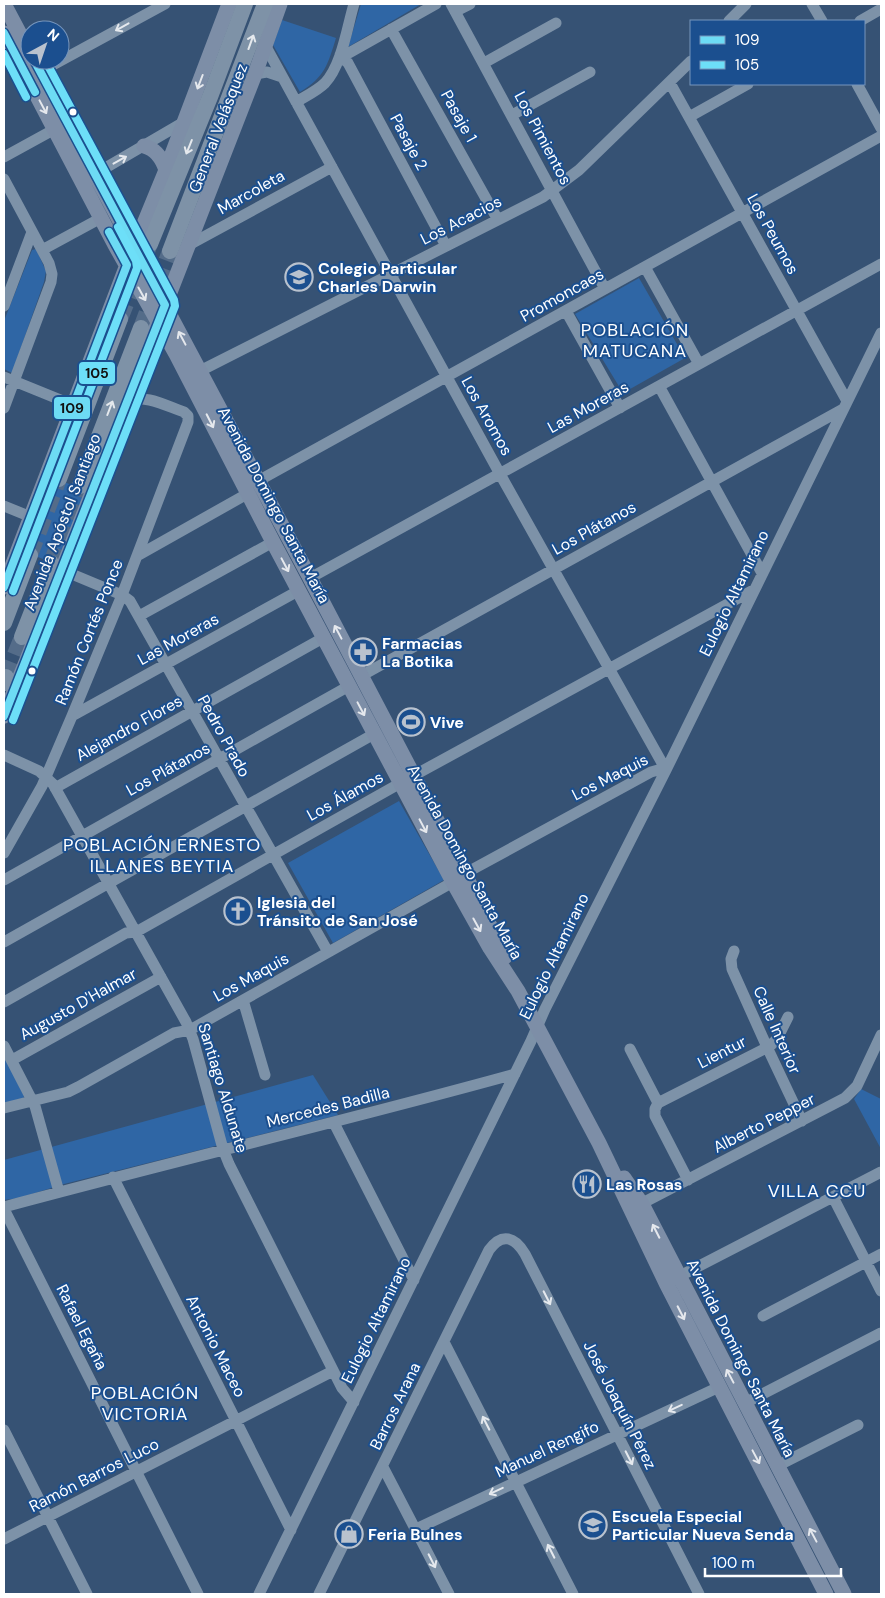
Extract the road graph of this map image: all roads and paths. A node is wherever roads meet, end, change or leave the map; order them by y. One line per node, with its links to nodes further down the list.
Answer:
1 (4, 4): 20 (main road)
2 (165, 4): 22 (street, one-way to 22)
3 (229, 4): 36 (main road, Avenida Apóstol Santiago, one-way to 36)
4 (245, 4): 51 (highway, General Velásquez, one-way to 51)
5 (265, 4): 55 (highway, General Velásquez, one-way to 5)
6 (280, 4): 21 (main road, Avenida Apóstol Santiago)
7 (354, 4): 23 (street)
8 (436, 4): 18 (street)
9 (470, 4): 12 (street)
10 (746, 4): 14 (street)
11 (812, 4): 15 (street)
12 (454, 8): 25 (street, Los Pimientos)
13 (881, 9): 16 (street)
14 (730, 20)
15 (821, 20)
16 (862, 20)
17 (556, 23): 25 (street)
18 (391, 29): 23 (street); 49 (street, Pasaje 1)
19 (4, 33): 38 (main road, Avenida Domingo Santa María, one-way to 38)
20 (20, 34)
21 (265, 45): 28 (main road, Avenida Apóstol Santiago); 29 (street, Los Aromos)
22 (70, 50)
23 (340, 55): 33 (street); 53 (street, Pasaje 2)
24 (690, 62): 30 (street, Los Acacios)
25 (484, 63): 34 (street, Los Pimientos)
26 (39, 70): 44 (main road, Avenida Domingo Santa María)
27 (590, 72): 34 (street)
28 (255, 74): 29 (street); 52 (main road, Avenida Apóstol Santiago)
29 (282, 77): 33 (street, Los Aromos)
30 (670, 82): 35 (street, Los Peumos); 46 (street, Los Acacios)
31 (746, 85): 35 (street)
32 (858, 85): 37 (street)
33 (296, 102): 42 (street, Los Aromos)
34 (512, 115): 46 (street, Los Pimientos)
35 (689, 117): 47 (street, Los Peumos)
36 (184, 122): 40 (street); 43 (main road, Avenida Apóstol Santiago)
37 (881, 128)
38 (55, 129): 41 (street); 48 (main road, Avenida Domingo Santa María)
39 (881, 136): 47 (street, Promoncaes)
40 (144, 146): 43 (main road); 44 (street, one-way to 40)
41 (4, 157)
42 (332, 167): 52 (street, Marcoleta); 59 (street, Los Aromos)
43 (166, 170): 51 (main road, Avenida Apóstol Santiago)
44 (95, 174): 51 (main road, Avenida Domingo Santa María)
45 (4, 179): 50 (street)
46 (553, 190): 49 (street, Los Acacios); 60 (street, Los Pimientos)
47 (743, 213): 58 (street, Promoncaes); 63 (street, Los Peumos)
48 (102, 218): 54 (street); 57 (main road, Avenida Domingo Santa María)
49 (498, 220): 53 (street, Los Acacios)
50 (32, 232): 54 (street); 62 (street)
51 (142, 245): 57 (main road, Avenida Apóstol Santiago); 61 (main road, Avenida Domingo Santa María)
52 (187, 246): 61 (main road, Avenida Apóstol Santiago)
53 (446, 246): 59 (street, Los Acacios)
54 (42, 250): 74 (street)
55 (170, 251)
56 (881, 264): 63 (street, Las Moreras)
57 (127, 266): 66 (main road, Avenida Domingo Santa María, one-way to 66); 77 (main road, Avenida Apóstol Santiago)
58 (645, 267): 60 (street, Promoncaes); 71 (street)
59 (391, 274): 72 (street, Los Acacios); 73 (street, Los Aromos)
60 (605, 289): 64 (street, Promoncaes)
61 (165, 304): 66 (main road, Avenida Apóstol Santiago); 72 (main road, Avenida Domingo Santa María, one-way to 61)
62 (4, 306)
63 (797, 310): 71 (street, Las Moreras); 78 (street, Los Peumos)
64 (566, 311): 73 (street, Promoncaes); 80 (street)
65 (120, 320): 82 (highway)
66 (158, 323): 69 (main road, Avenida Domingo Santa María); 70 (main road, Avenida Apóstol Santiago)
67 (140, 328): 85 (highway, one-way to 67)
68 (881, 333): 78 (street, Eulogio Altamirano)
69 (176, 354): 70 (main road); 72 (main road, Avenida Domingo Santa María)
70 (144, 358): 76 (main road, Avenida Apóstol Santiago)
71 (699, 364): 75 (street, Las Moreras)
72 (194, 374): 83 (main road, Avenida Domingo Santa María); 86 (main road, Avenida Domingo Santa María, one-way to 86)
73 (447, 377): 81 (street, Los Aromos); 83 (street, Promoncaes)
74 (9, 379): 77 (street); 79 (street)
75 (659, 386): 80 (street, Las Moreras); 84 (street)
76 (127, 401): 91 (street, Ramón Cortés Ponce); 92 (main road, Avenida Apóstol Santiago)
77 (73, 405): 88 (main road, Avenida Apóstol Santiago)
78 (845, 405): 84 (street, Los Plátanos); 94 (street, Eulogio Altamirano)
79 (4, 408)
80 (620, 408): 81 (street, Las Moreras)
81 (500, 474): 93 (street, Los Aromos); 95 (street, Las Moreras)
82 (59, 479)
83 (258, 481): 95 (main road, Avenida Domingo Santa María)
84 (712, 482): 93 (street, Los Plátanos); 94 (street)
85 (80, 486)
86 (248, 494): 89 (main road, Avenida Domingo Santa María); 91 (street)
87 (4, 506): 88 (street)
88 (31, 517): 96 (main road, Avenida Apóstol Santiago)
89 (273, 542): 98 (main road, Avenida Domingo Santa María, one-way to 98); 100 (street)
90 (30, 555): 101 (highway)
91 (137, 556): 99 (street, Ramón Cortés Ponce)
92 (56, 566): 99 (street, Pedro Prado); 102 (highway); 109 (main road, Avenida Apóstol Santiago)
93 (554, 569): 105 (street, Los Aromos); 106 (street, Los Plátanos)
94 (762, 573): 97 (street, Eulogio Altamirano)
95 (310, 578): 106 (main road, Avenida Domingo Santa María, one-way to 95)
96 (4, 587)
97 (755, 589): 105 (street, Los Álamos); 114 (street, Eulogio Altamirano)
98 (298, 591): 103 (main road, Avenida Domingo Santa María); 104 (street, Las Moreras)
99 (122, 595): 100 (street, Pedro Prado); 110 (street, Ramón Cortés Ponce)
100 (139, 616): 104 (street, Pedro Prado)
101 (4, 623)
102 (22, 637)
103 (323, 638): 107 (main road, Avenida Domingo Santa María); 108 (street, Alejandro Flores)
104 (165, 664): 108 (street, Pedro Prado); 110 (street, Las Moreras)
105 (609, 668): 114 (street, Los Aromos); 116 (street, Los Álamos)
106 (361, 676): 116 (main road, Avenida Domingo Santa María)
107 (349, 686): 111 (main road, Avenida Domingo Santa María, one-way to 111); 113 (street, Los Plátanos)
108 (192, 712): 113 (street, Pedro Prado); 117 (street, Alejandro Flores)
109 (4, 716)
110 (72, 716): 115 (street, Ramón Cortés Ponce)
111 (374, 734): 116 (main road, Avenida Domingo Santa María); 118 (street)
112 (4, 755): 115 (street, Santiago Aldunate)
113 (219, 759): 118 (street, Pedro Prado); 119 (street, Los Plátanos)
114 (666, 770): 122 (street, Los Maquis); 133 (street, Eulogio Altamirano)
115 (46, 776): 117 (street, Santiago Aldunate); 120 (street, Ramón Cortés Ponce)
116 (407, 780): 121 (street, Los Álamos); 122 (main road, Avenida Domingo Santa María)
117 (55, 788): 119 (street, Santiago Aldunate)
118 (246, 807): 121 (street, Pedro Prado); 124 (street)
119 (82, 836): 123 (street, Los Plátanos); 124 (street, Santiago Aldunate)
120 (4, 853)
121 (273, 855): 125 (street, Los Álamos); 128 (street, Pedro Prado)
122 (458, 878): 128 (street, Los Maquis); 133 (main road, Avenida Domingo Santa María)
123 (4, 880)
124 (108, 883): 125 (street, Santiago Aldunate); 126 (street)
125 (136, 932): 129 (street, Santiago Aldunate); 131 (street, Los Álamos)
126 (4, 942)
127 (734, 951): 138 (street, Calle Interior)
128 (328, 952): 130 (street, Los Maquis)
129 (161, 977): 134 (street, Santiago Aldunate); 139 (street, Augusto D'Halmar)
130 (243, 1000): 134 (street, Los Maquis); 141 (street)
131 (4, 1002)
132 (788, 1017): 138 (street, Lientur)
133 (537, 1027): 140 (street, Eulogio Altamirano); 153 (main road, Avenida Domingo Santa María)
134 (190, 1030): 142 (street, Los Maquis); 147 (street, Santiago Aldunate)
135 (881, 1035): 145 (street, Alberto Pepper)
136 (4, 1046): 139 (street)
137 (630, 1048): 143 (street)
138 (767, 1048): 143 (street, Lientur); 145 (street, Calle Interior)
139 (12, 1060): 142 (street)
140 (515, 1074): 146 (street, Mercedes Badilla); 158 (street, Eulogio Altamirano)
141 (265, 1075)
142 (33, 1100): 144 (street, Los Maquis); 151 (street)
143 (658, 1103): 150 (street)
144 (4, 1108)
145 (802, 1121): 150 (street, Alberto Pepper)
146 (334, 1123): 147 (street, Mercedes Badilla); 158 (street)
147 (223, 1149): 149 (street, Mercedes Badilla); 164 (street, Santiago Aldunate)
148 (881, 1172): 152 (street)
149 (113, 1177): 151 (street, Mercedes Badilla); 168 (street, Antonio Maceo)
150 (688, 1180): 153 (street, Alberto Pepper)
151 (60, 1192): 154 (street, Mercedes Badilla)
152 (833, 1197): 157 (street); 159 (street)
153 (636, 1206): 159 (main road, Avenida Domingo Santa María)
154 (4, 1208): 174 (street, Rafael Egaña)
155 (506, 1238): 163 (street, Barros Arana); 171 (street, José Joaquín Pérez, one-way to 171)
156 (881, 1254): 157 (street)
157 (866, 1262): 160 (street); 161 (street)
158 (414, 1280): 166 (street, Eulogio Altamirano)
159 (672, 1280): 165 (main road, Avenida Domingo Santa María, one-way to 165); 167 (main road, Avenida Domingo Santa María, one-way to 159)
160 (881, 1291)
161 (763, 1316)
162 (881, 1333): 167 (street)
163 (444, 1342): 173 (street, Barros Arana); 175 (street, one-way to 163)
164 (333, 1371): 166 (street, Santiago Aldunate); 168 (street, Ramón Barros Luco)
165 (719, 1387): 171 (street, Manuel Rengifo, one-way to 171); 182 (main road, Avenida Domingo Santa María, one-way to 182)
166 (354, 1402): 178 (street, Eulogio Altamirano)
167 (745, 1403): 172 (main road, Avenida Domingo Santa María)
168 (236, 1421): 174 (street, Ramón Barros Luco); 178 (street, Antonio Maceo)
169 (858, 1425): 172 (street)
170 (4, 1430): 176 (street)
171 (617, 1434): 175 (street, Manuel Rengifo); 188 (street, José Joaquín Pérez, one-way to 188)
172 (777, 1466): 180 (main road, Avenida Domingo Santa María, one-way to 172)
173 (383, 1467): 177 (street); 181 (street, Barros Arana)
174 (136, 1472): 176 (street, Ramón Barros Luco); 184 (street, Rafael Egaña)
175 (516, 1482): 177 (street, Manuel Rengifo, one-way to 177); 187 (street, one-way to 175)
176 (47, 1517): 179 (street, Ramón Barros Luco); 183 (street)
177 (416, 1529): 186 (street, one-way to 186)
178 (290, 1530): 185 (street, Eulogio Altamirano)
179 (4, 1539)
180 (832, 1572): 182 (street); 189 (main road, Avenida Domingo Santa María)
181 (321, 1593)
182 (823, 1593)
183 (87, 1594)
184 (198, 1594)
185 (259, 1594)
186 (449, 1594)
187 (573, 1594)
188 (699, 1594)
189 (844, 1594)

